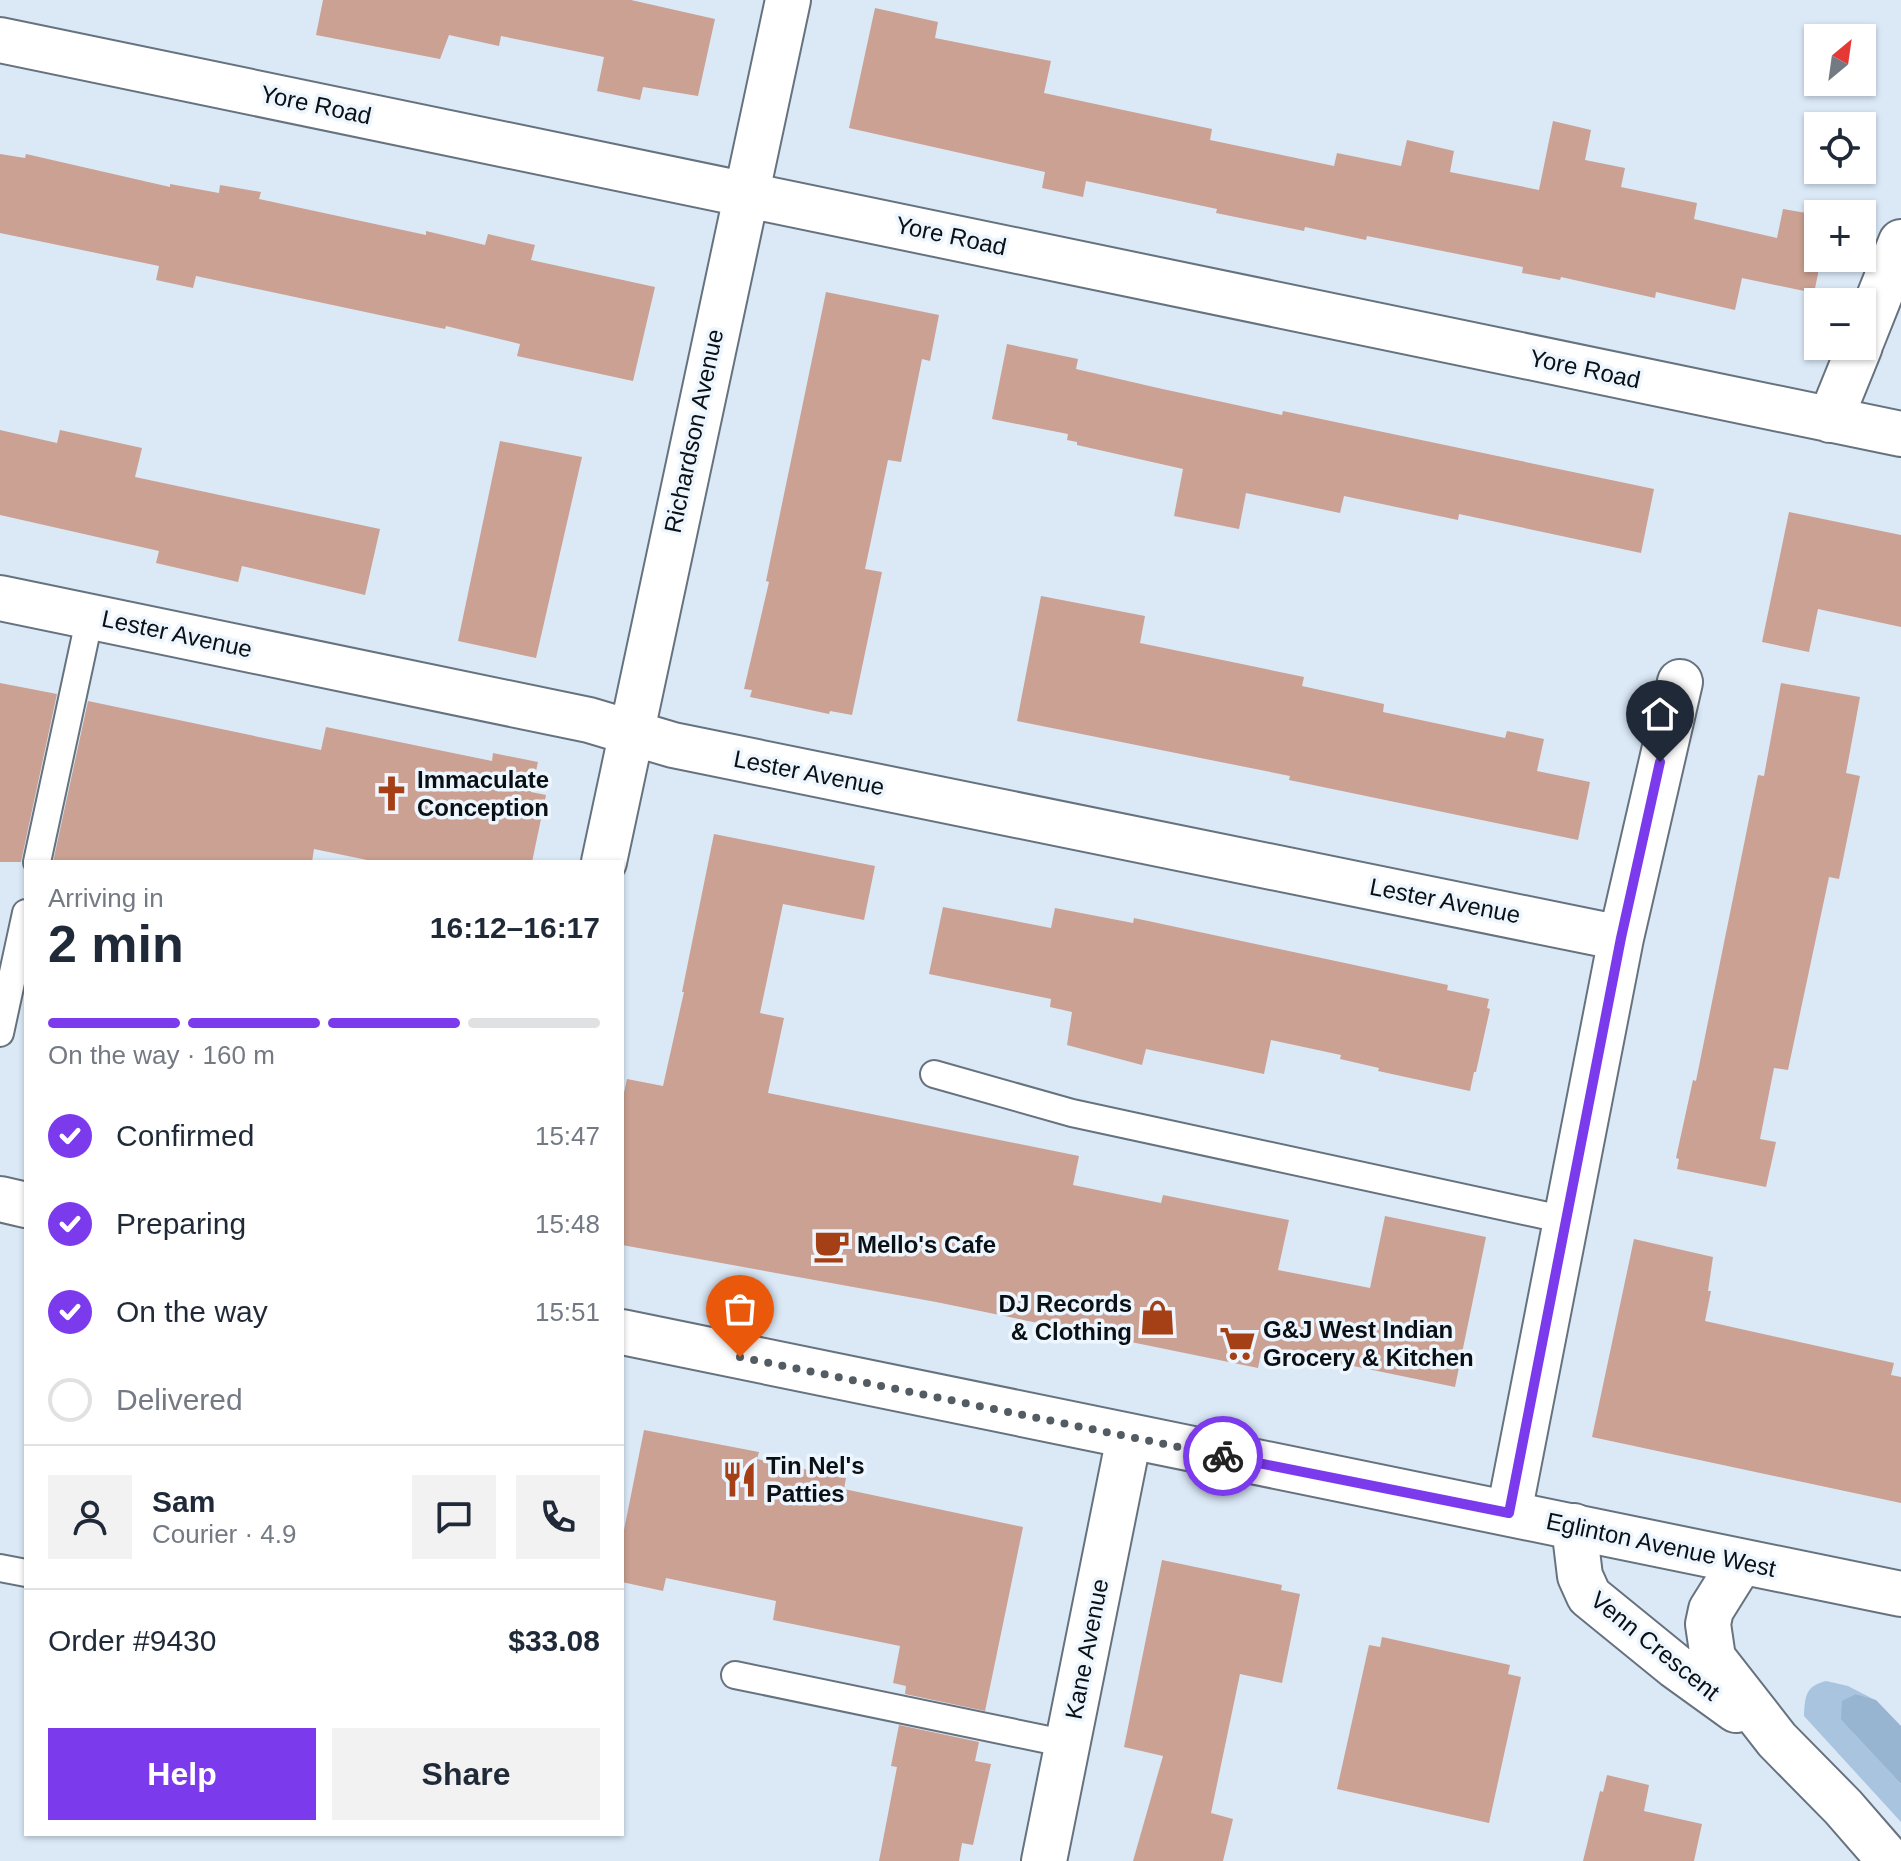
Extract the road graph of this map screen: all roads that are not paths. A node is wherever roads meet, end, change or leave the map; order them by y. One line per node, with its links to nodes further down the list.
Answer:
1 (788, 0): 3 (street, Richardson Avenue)
2 (0, 40): 3 (street, Yore Road)
3 (746, 194): 7 (street, Yore Road); 12 (street, Richardson Avenue)
4 (1901, 242): 5 (street)
5 (1876, 305)
6 (1854, 360): 7 (street)
7 (1830, 420): 8 (street, Yore Road)
8 (1901, 434)
9 (0, 598): 10 (street, Lester Avenue)
10 (90, 616): 12 (street, Lester Avenue); 13 (lane)
11 (1680, 682): 16 (street)
12 (630, 732): 14 (street, Richardson Avenue); 16 (street, Lester Avenue)
13 (37, 860)
14 (604, 860)
15 (24, 922): 17 (lane)
16 (1621, 938): 21 (street)
17 (0, 1033)
18 (934, 1074): 21 (lane)
19 (0, 1199): 20 (street)
20 (24, 1205)
21 (1566, 1220): 24 (street)
22 (624, 1332): 23 (street, Eglinton Avenue West)
23 (1129, 1437): 24 (street, Eglinton Avenue West); 32 (street, Kane Avenue)
24 (1509, 1513): 25 (street, Eglinton Avenue West)
25 (1574, 1526): 26 (street, Eglinton Avenue West); 31 (street, Venn Crescent)
26 (1741, 1562): 29 (street, Eglinton Avenue West); 31 (street, Venn Crescent)
27 (0, 1568): 28 (lane)
28 (24, 1572)
29 (1901, 1594)
30 (735, 1675): 32 (lane)
31 (1777, 1740): 34 (street, Venn Crescent)
32 (1068, 1744): 33 (street, Kane Avenue)
33 (1044, 1861)
34 (1890, 1861)

